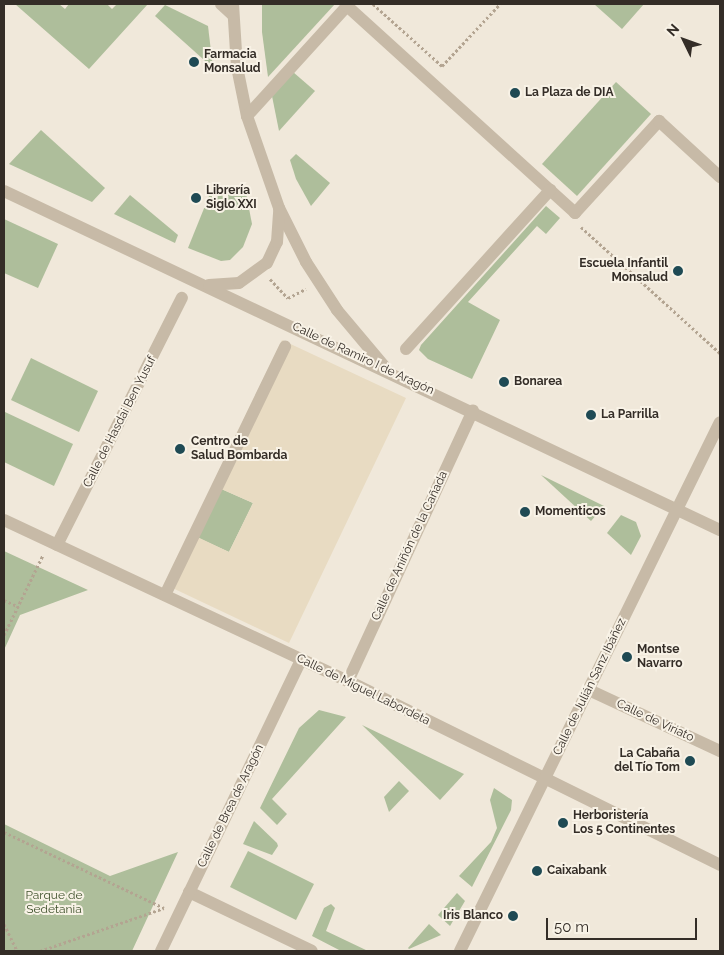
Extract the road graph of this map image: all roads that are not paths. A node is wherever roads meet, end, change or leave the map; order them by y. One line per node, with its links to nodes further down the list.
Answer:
1 (221, 4): 2 (street)
2 (233, 9): 3 (street)
3 (247, 116): 5 (street); 7 (street)
4 (720, 177): 5 (street)
5 (550, 190): 11 (street)
6 (4, 191): 8 (street, Calle de Ramiro I de Aragón)
7 (279, 208): 8 (street); 12 (street)
8 (203, 284): 12 (street, Calle de Ramiro I de Aragón)
9 (182, 298): 18 (street, Calle de Hasdai Ben Yusuf)
10 (285, 347): 19 (street)
11 (406, 349)
12 (387, 370): 13 (street, Calle de Ramiro I de Aragón)
13 (473, 410): 15 (street, Calle de Ramiro I de Aragón); 21 (street, Calle de Aniñón de la Cañada)
14 (720, 422): 15 (street, Calle de Julián Sanz Ibáñez)
15 (678, 509): 17 (street, Calle de Ramiro I de Aragón); 22 (street, Calle de Julián Sanz Ibáñez)
16 (4, 520): 18 (street, Calle de Miguel Labordeta)
17 (720, 530)
18 (54, 543): 19 (street, Calle de Miguel Labordeta)
19 (165, 595): 20 (street, Calle de Miguel Labordeta)
20 (301, 660): 21 (street, Calle de Miguel Labordeta); 26 (street, Calle de Brea de Aragón)
21 (348, 681): 24 (street, Calle de Miguel Labordeta)
22 (589, 690): 23 (street, Calle de Viriato); 24 (street, Calle de Julián Sanz Ibáñez)
23 (720, 752)
24 (545, 780): 25 (street, Calle de Miguel Labordeta); 29 (street, Calle de Julián Sanz Ibáñez)
25 (720, 865)
26 (189, 892): 27 (street, Calle de Brea de Aragón); 28 (street)
27 (161, 951)
28 (312, 951)
29 (460, 951)

